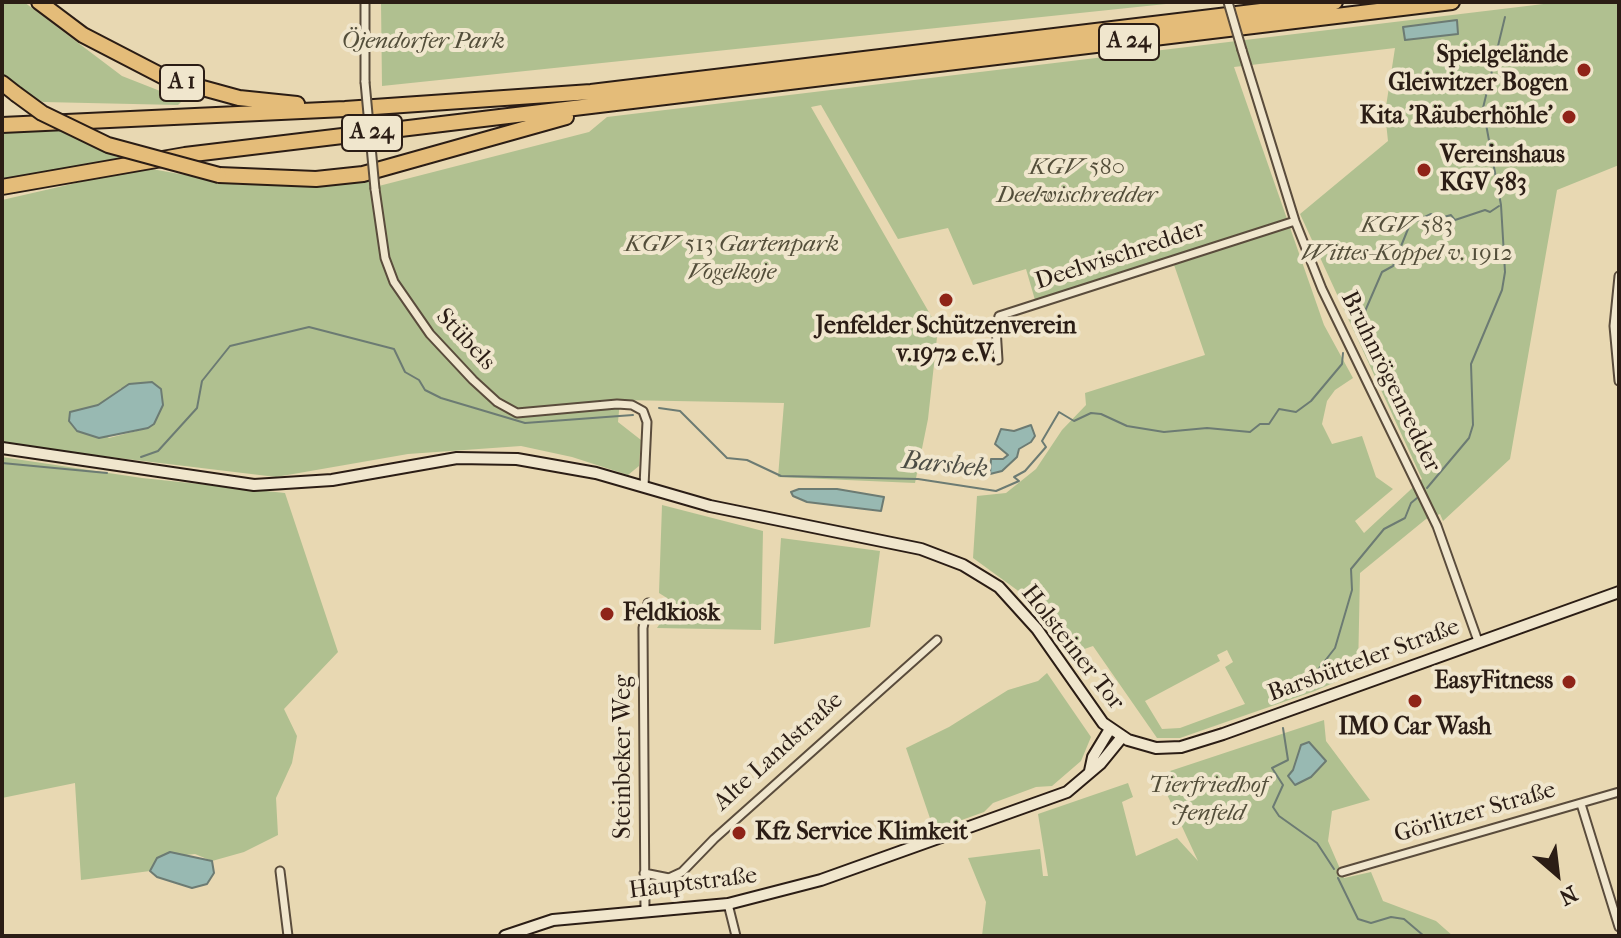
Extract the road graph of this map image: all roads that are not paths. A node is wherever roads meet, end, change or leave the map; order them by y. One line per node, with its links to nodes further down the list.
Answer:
1 (39, 2): 8 (highway, A 1)
2 (365, 2): 16 (street, Stübels, bridge)
3 (1228, 2): 11 (street, Bruhnrögenredder, bridge)
4 (1335, 2): 8 (highway, A 24)
5 (1452, 2): 7 (highway, A 24)
6 (2, 83): 7 (highway, A 24, bridge)
7 (645, 100): 10 (highway, A 24)
8 (345, 109): 9 (highway, A 24)
9 (2, 125)
10 (2, 187)
11 (1295, 221): 13 (street, Deelwischredder); 20 (street, Bruhnrögenredder)
12 (1619, 276): 14 (street)
13 (998, 360)
14 (1619, 381)
15 (2, 448): 16 (main road, Holsteiner Tor)
16 (644, 486): 21 (main road, Holsteiner Tor)
17 (1619, 592): 20 (main road, Barsbütteler Straße)
18 (648, 603): 28 (street, Steinbeker Weg)
19 (937, 640): 28 (street, Alte Landstraße)
20 (1478, 641): 22 (main road, Barsbütteler Straße)
21 (1110, 729): 22 (main road, Barsbütteler Straße); 23 (main road)
22 (1122, 737): 23 (main road)
23 (1090, 771): 29 (main road, Hauptstraße)
24 (1619, 792): 25 (street, Görlitzer Straße)
25 (1581, 804): 27 (street, Görlitzer Straße); 31 (street)
26 (280, 871): 32 (street)
27 (1342, 872)
28 (644, 873): 30 (street, Steinbeker Weg)
29 (728, 904): 30 (main road, Hauptstraße); 34 (street)
30 (645, 911): 33 (main road, Hauptstraße)
31 (1619, 927)
32 (288, 936)
33 (505, 936)
34 (736, 936)

